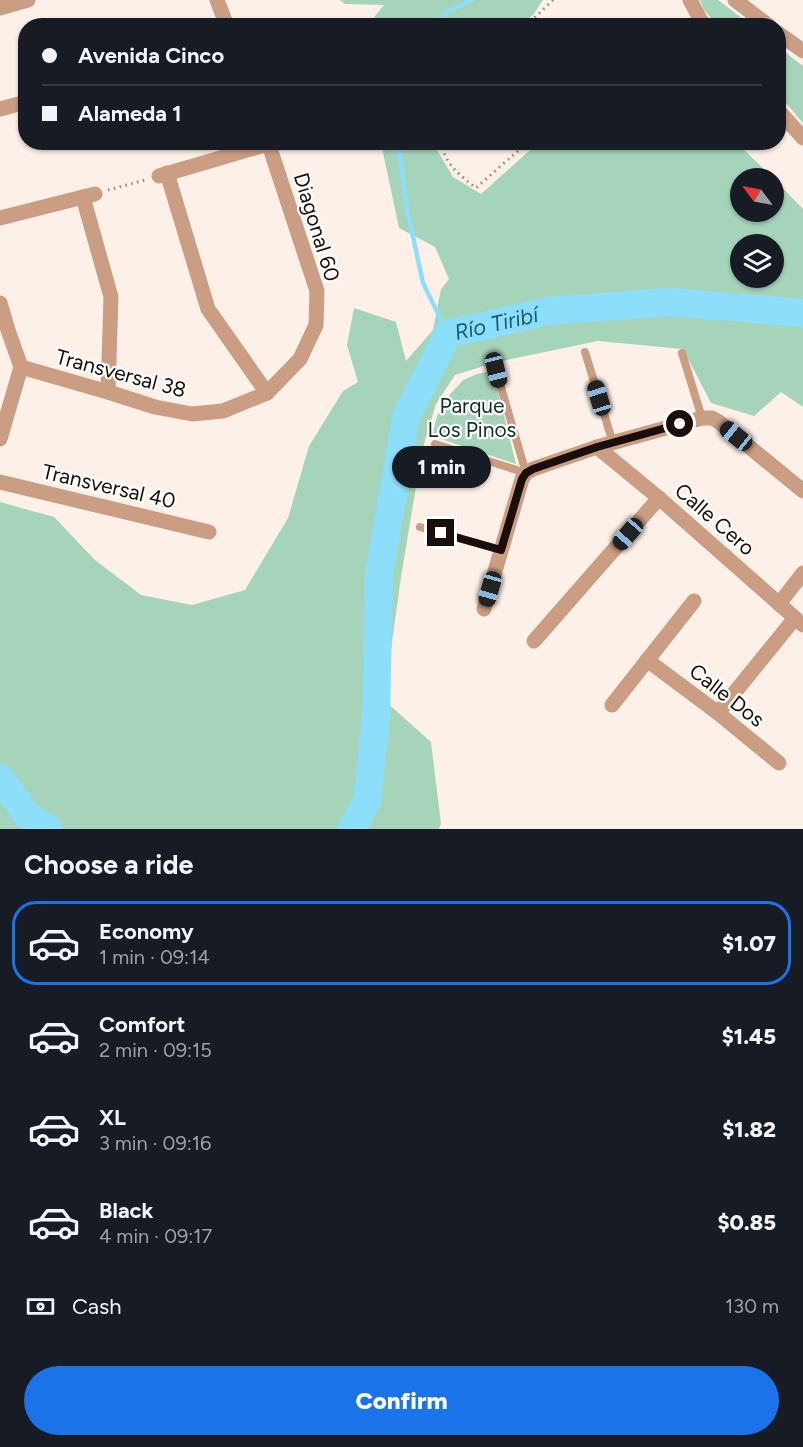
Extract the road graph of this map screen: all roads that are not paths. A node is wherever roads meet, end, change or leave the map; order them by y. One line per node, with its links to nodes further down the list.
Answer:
1 (28, 0): 5 (street)
2 (217, 0): 6 (street)
3 (690, 0): 7 (street)
4 (735, 0): 8 (street)
5 (0, 8)
6 (224, 18)
7 (699, 18)
8 (759, 18)
9 (786, 39): 10 (street)
10 (803, 51)
11 (18, 104): 12 (street)
12 (0, 109)
13 (786, 119): 14 (street)
14 (803, 138)
15 (245, 150): 25 (street)
16 (270, 150): 21 (street, Diagonal 60)
17 (0, 218): 24 (street)
18 (0, 303): 22 (street)
19 (585, 352): 28 (lane)
20 (682, 353): 26 (lane)
21 (300, 359): 25 (street, Transversal 38)
22 (21, 367): 24 (street, Transversal 38); 27 (street)
23 (496, 370): 31 (lane)
24 (108, 392): 25 (street, Transversal 38)
25 (267, 393)
26 (702, 417): 28 (street); 33 (street)
27 (0, 439)
28 (613, 443): 30 (street)
29 (435, 444): 31 (lane)
30 (597, 447): 31 (street); 34 (street, Calle Cero)
31 (526, 473): 37 (street)
32 (0, 482): 36 (street, Transversal 40)
33 (803, 491)
34 (659, 498): 40 (street, Calle Cero); 43 (street)
35 (420, 527): 37 (lane)
36 (209, 532)
37 (501, 550): 41 (street)
38 (803, 573): 40 (street)
39 (694, 601): 44 (street)
40 (779, 604): 42 (street, Calle Cero)
41 (484, 609)
42 (799, 621): 46 (street)
43 (534, 640)
44 (647, 660): 45 (street); 46 (street, Calle Dos)
45 (612, 705)
46 (718, 713): 47 (street, Calle Dos)
47 (780, 763)

